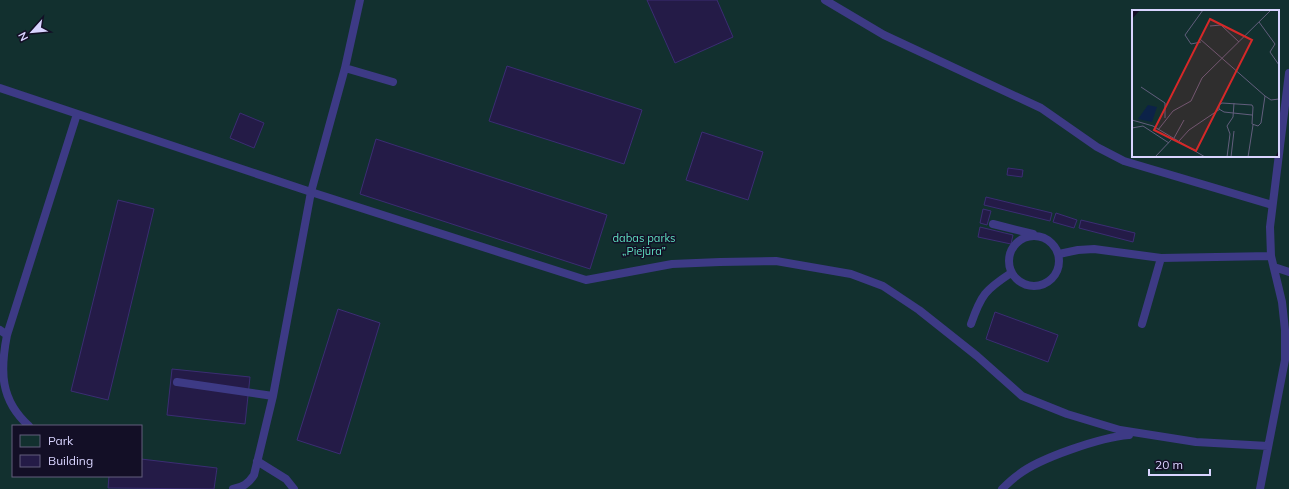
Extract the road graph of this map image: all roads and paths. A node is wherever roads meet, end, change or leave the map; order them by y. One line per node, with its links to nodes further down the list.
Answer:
1 (360, 0): 3 (lane)
2 (825, 0): 11 (lane)
3 (345, 68): 5 (lane); 10 (lane)
4 (1289, 73): 8 (lane)
5 (393, 82)
6 (0, 88): 7 (lane)
7 (77, 114): 10 (lane); 22 (lane)
8 (1279, 151)
9 (1278, 157): 11 (lane)
10 (311, 192): 24 (lane); 26 (lane)
11 (1272, 205): 15 (lane)
12 (993, 224): 13 (lane)
13 (1041, 236): 14 (lane); 19 (lane)
14 (1059, 254): 16 (lane); 19 (lane)
15 (1271, 256): 16 (lane); 17 (lane)
16 (1161, 258): 21 (lane)
17 (1274, 267): 18 (lane); 27 (lane)
18 (1289, 272)
19 (1011, 273): 20 (lane)
20 (971, 324)
21 (1142, 324)
22 (4, 333): 25 (lane)
23 (177, 382): 24 (lane)
24 (273, 396): 28 (lane)
25 (28, 425)
26 (1140, 434): 27 (lane); 31 (lane)
27 (1268, 446): 32 (lane)
28 (257, 461): 29 (lane); 30 (lane)
29 (232, 489)
30 (294, 489)
31 (1002, 489)
32 (1260, 489)

